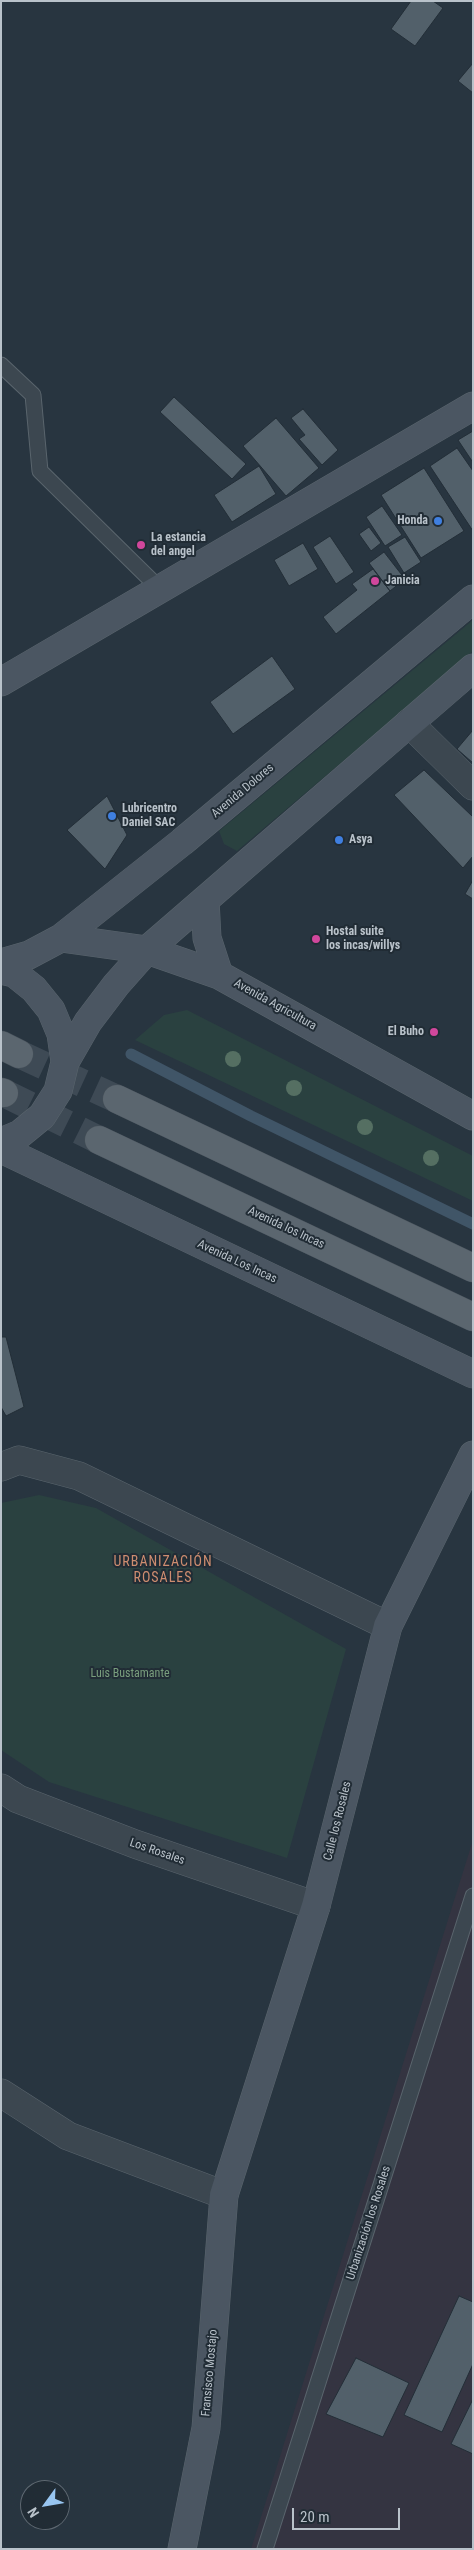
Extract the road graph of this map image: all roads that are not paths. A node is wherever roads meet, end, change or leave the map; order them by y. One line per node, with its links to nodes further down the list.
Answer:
1 (1, 365): 3 (lane)
2 (473, 406): 3 (main road)
3 (160, 589): 6 (main road)
4 (473, 599): 10 (main road, Avenida Dolores)
5 (473, 668): 7 (main road)
6 (1, 682)
7 (409, 723): 8 (street); 9 (main road)
8 (473, 786)
9 (205, 900): 11 (main road); 14 (main road)
10 (61, 938): 11 (main road, Avenida Agricultura); 12 (main road, Avenida Dolores)
11 (147, 950): 14 (main road, Avenida Agricultura); 15 (main road)
12 (1, 964)
13 (1, 970): 15 (main road)
14 (219, 975): 17 (main road, Avenida Agricultura)
15 (65, 1062): 19 (main road)
16 (117, 1099): 21 (main road)
17 (473, 1116)
18 (99, 1140): 22 (main road, Avenida los Incas)
19 (1, 1142)
20 (1, 1149): 23 (main road, Avenida Los Incas)
21 (473, 1268)
22 (473, 1317)
23 (473, 1374)
24 (473, 1455): 26 (main road, Calle los Rosales)
25 (1, 1467): 26 (street)
26 (388, 1626): 29 (main road, Calle los Rosales)
27 (1, 1788): 29 (street, Los Rosales)
28 (473, 1896): 33 (lane, Urbanización los Rosales)
29 (316, 1906): 31 (main road, Calle los Rosales)
30 (1, 2093): 31 (street)
31 (224, 2196): 32 (main road, Fransisco Mostajo)
32 (182, 2549)
33 (265, 2549)

